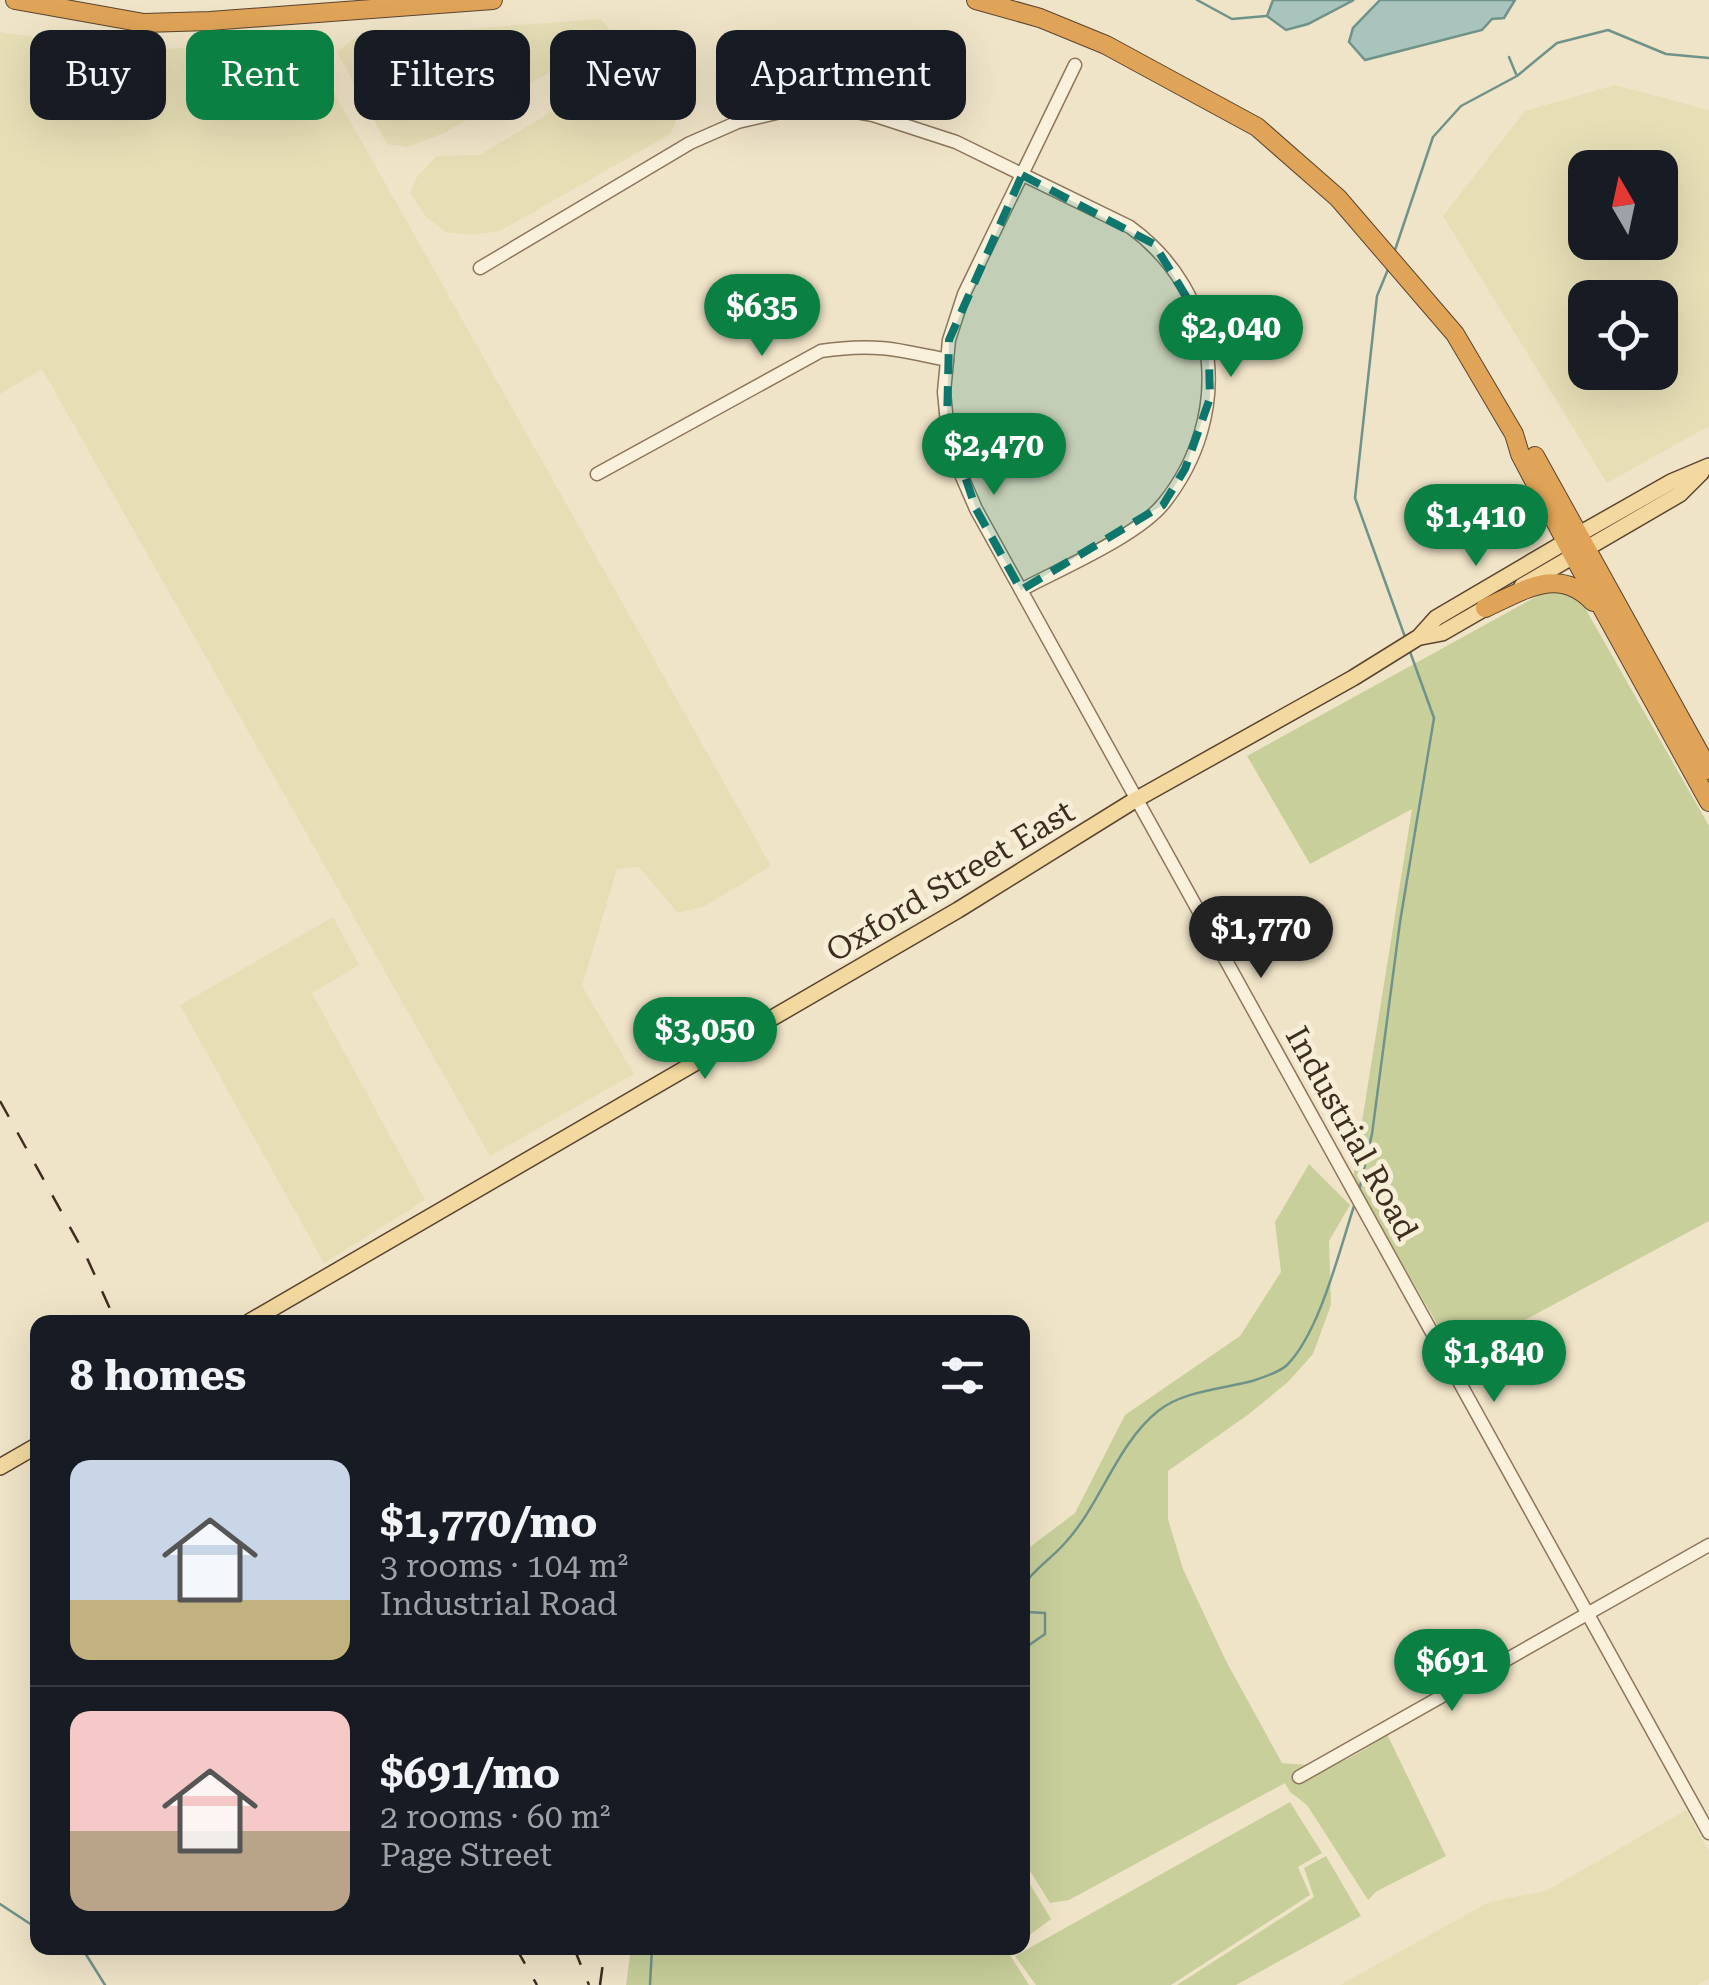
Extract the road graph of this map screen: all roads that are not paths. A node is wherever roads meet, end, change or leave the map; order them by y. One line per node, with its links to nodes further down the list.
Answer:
1 (15, 0): 2 (highway)
2 (494, 0)
3 (976, 0): 10 (highway)
4 (1075, 64): 5 (street, Industrial Road)
5 (1022, 175): 6 (street); 7 (street, Industrial Road); 11 (street)
6 (480, 268)
7 (947, 360): 9 (street); 11 (street, Industrial Road)
8 (1709, 467): 10 (main road, Oxford Street East)
9 (597, 474)
10 (1577, 545): 12 (main road, Oxford Street East); 13 (highway); 14 (main road, Oxford Street East); 15 (highway)
11 (1022, 590): 16 (street, Industrial Road)
12 (1484, 608): 13 (highway); 14 (main road, Oxford Street East)
13 (1607, 617): 17 (highway)
14 (1419, 637): 16 (main road, Oxford Street East)
15 (1709, 770)
16 (1135, 800): 18 (main road, Oxford Street East); 22 (street, Industrial Road)
17 (1709, 802)
18 (261, 1315)
19 (30, 1449): 20 (main road)
20 (0, 1466)
21 (1709, 1545): 22 (street)
22 (1585, 1614): 23 (street); 24 (street, Industrial Road)
23 (1298, 1776)
24 (1709, 1834)

